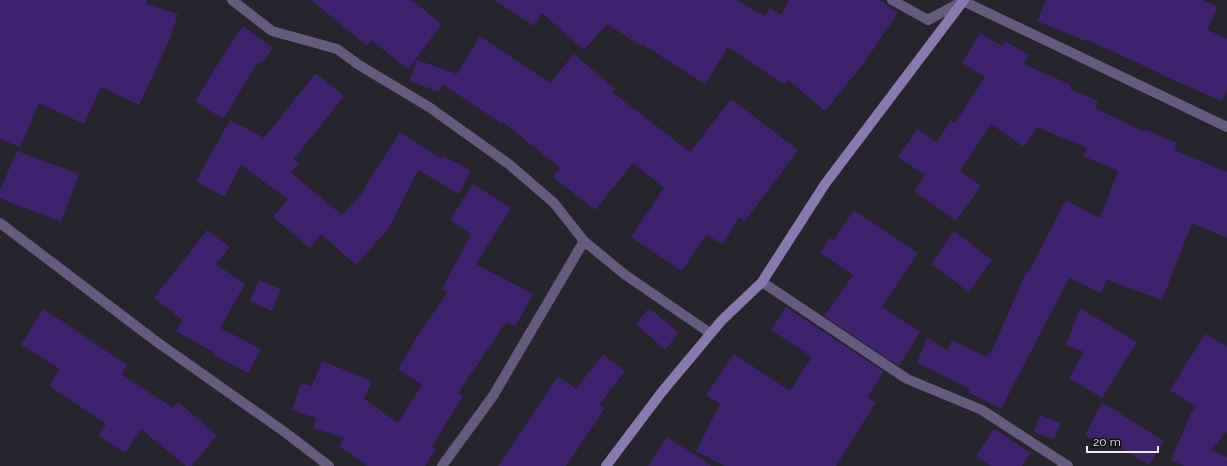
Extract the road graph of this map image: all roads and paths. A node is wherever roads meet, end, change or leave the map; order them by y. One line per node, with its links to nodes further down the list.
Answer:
1 (232, 0): 6 (street)
2 (892, 0): 3 (street)
3 (964, 0): 4 (street); 7 (street)
4 (1227, 127)
5 (0, 223): 9 (street)
6 (584, 242): 8 (street); 10 (street)
7 (762, 282): 8 (street); 12 (street)
8 (710, 334): 11 (street)
9 (330, 466)
10 (442, 466)
11 (606, 466)
12 (1068, 466)

